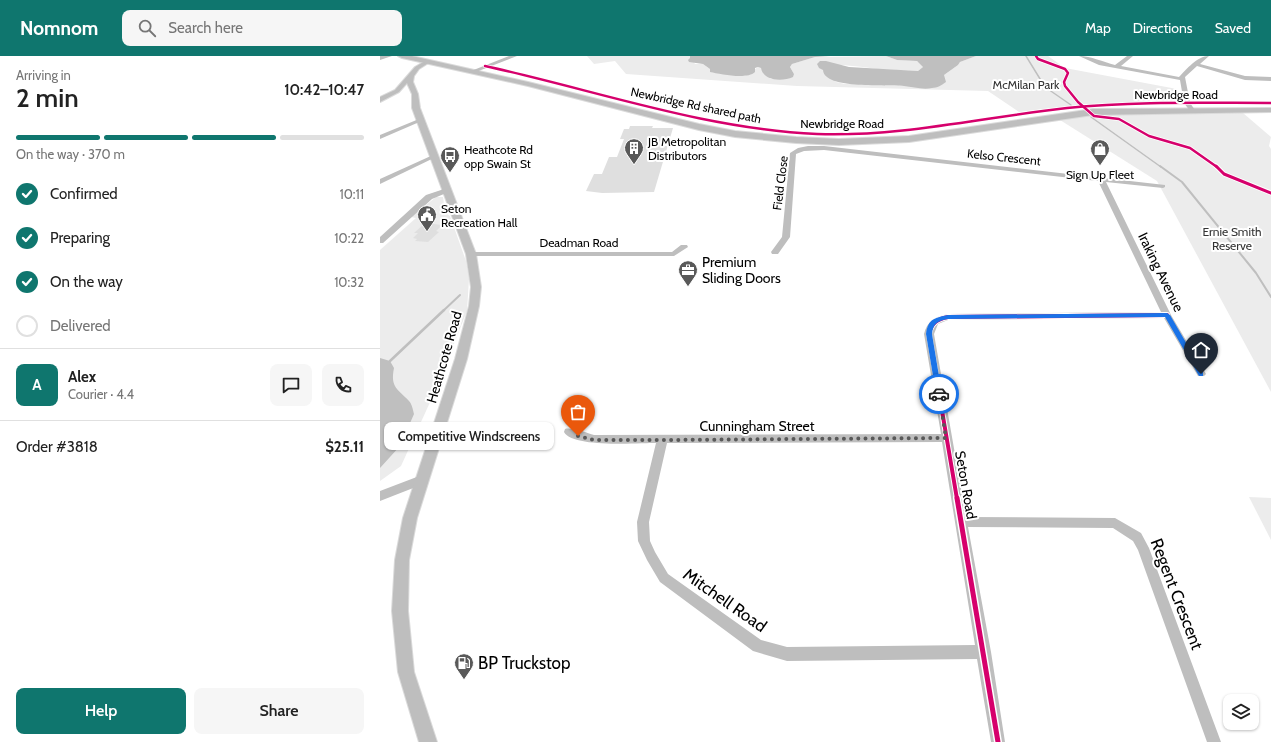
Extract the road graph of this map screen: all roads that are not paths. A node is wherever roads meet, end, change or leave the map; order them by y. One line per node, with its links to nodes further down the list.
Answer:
1 (389, 56): 7 (street)
2 (402, 56): 8 (highway, Newbridge Road)
3 (514, 56): 11 (street)
4 (1082, 56): 10 (street)
5 (1130, 56): 10 (street)
6 (1206, 56): 9 (street)
7 (380, 58)
8 (427, 60): 11 (highway, Newbridge Road); 12 (main road); 15 (main road)
9 (1195, 64): 13 (street); 14 (street)
10 (1117, 66): 13 (street)
11 (476, 70): 22 (highway, Newbridge Road)
12 (411, 76): 15 (main road); 15 (main road, Heathcote Road)
13 (1182, 79): 18 (street)
14 (1271, 80)
15 (401, 93): 16 (main road); 20 (main road, Heathcote Road)
16 (380, 99)
17 (1271, 106): 18 (highway, Newbridge Road)
18 (1190, 108): 19 (highway, Newbridge Road); 22 (highway, Newbridge Road)
19 (1271, 110)
20 (421, 120): 21 (street); 24 (main road, Heathcote Road)
21 (380, 137)
22 (858, 139): 23 (street)
23 (857, 151): 25 (street, Kelso Crescent); 33 (street, Field Close)
24 (435, 156): 26 (street); 28 (main road, Heathcote Road)
25 (1100, 179): 27 (street, Kelso Crescent); 35 (street, Iraking Avenue)
26 (380, 182)
27 (1163, 186)
28 (447, 191): 29 (street); 34 (main road, Heathcote Road)
29 (388, 234): 30 (street); 31 (street)
30 (380, 236)
31 (380, 241)
32 (684, 247): 34 (street, Deadman Road)
33 (775, 252)
34 (471, 254): 40 (main road, Heathcote Road)
35 (1167, 315): 36 (street, Iraking Avenue); 38 (street, Seton Road)
36 (1201, 374)
37 (569, 432): 39 (street, Cunningham Street)
38 (946, 438): 39 (street, Cunningham Street); 42 (street, Seton Road)
39 (662, 440): 43 (street, Mitchell Road)
40 (422, 480): 41 (street); 44 (main road, Heathcote Road)
41 (380, 496)
42 (961, 522): 43 (street, Seton Road); 46 (street, Regent Crescent)
43 (984, 652): 45 (street, Seton Road)
44 (428, 742)
45 (998, 742)
46 (1214, 742)

